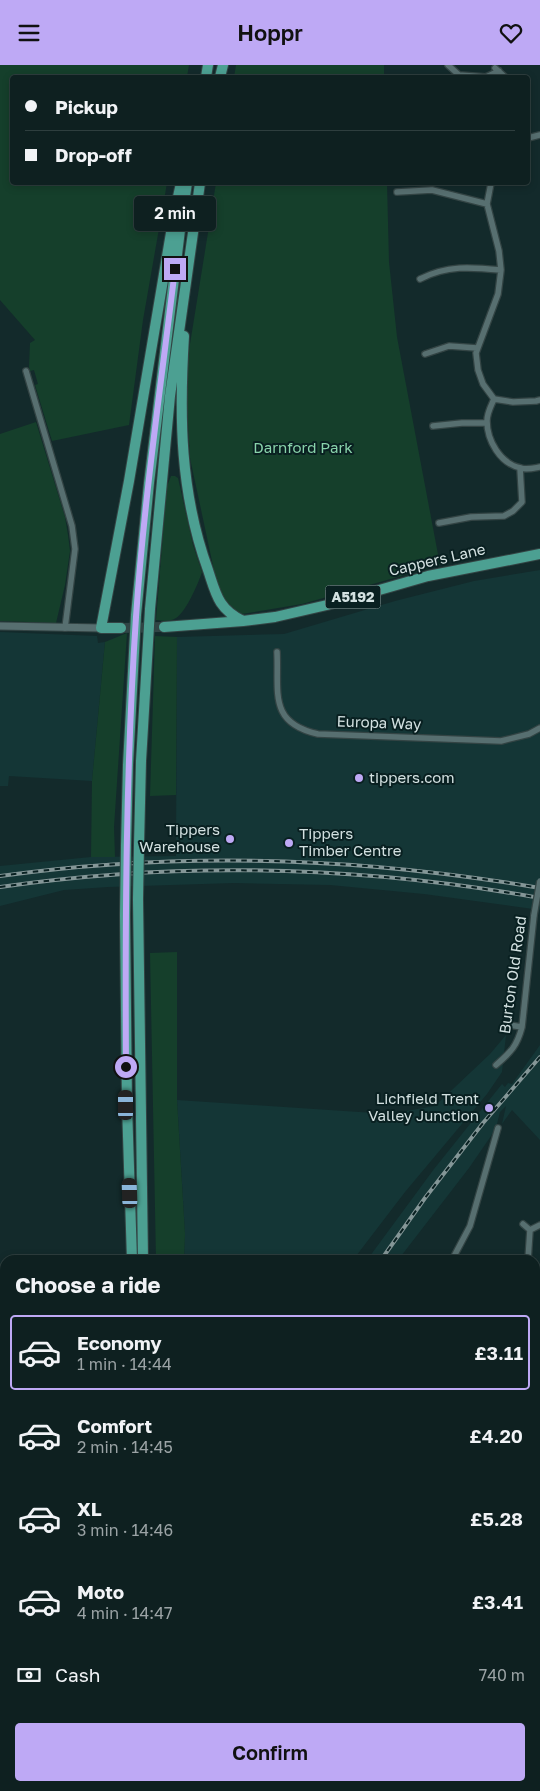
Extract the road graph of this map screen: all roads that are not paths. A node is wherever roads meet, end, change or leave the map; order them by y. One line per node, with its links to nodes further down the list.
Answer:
1 (448, 65): 2 (street)
2 (458, 75)
3 (489, 75): 4 (street)
4 (503, 75)
5 (181, 185): 33 (highway)
6 (187, 185): 45 (highway, bridge)
7 (200, 185): 13 (highway)
8 (431, 185): 10 (street)
9 (491, 185): 12 (street)
10 (432, 190): 11 (street); 12 (street)
11 (397, 192)
12 (487, 204): 14 (street)
13 (191, 240): 27 (highway); 46 (highway, bridge)
14 (501, 270): 15 (street); 16 (street)
15 (420, 279)
16 (477, 348): 17 (street); 19 (street)
17 (425, 354)
18 (26, 371): 32 (street)
19 (494, 399): 20 (street); 21 (street)
20 (540, 400)
21 (487, 423): 22 (street); 24 (street)
22 (433, 426)
23 (540, 467): 24 (street)
24 (520, 468): 25 (street)
25 (439, 523)
26 (540, 554): 28 (highway, Cappers Lane / A5192)
27 (221, 605): 28 (highway); 29 (highway)
28 (243, 621): 29 (highway, Cappers Lane / A5192)
29 (212, 624): 31 (highway, Cappers Lane / A5192)
30 (0, 626): 32 (street)
31 (164, 627)
32 (65, 628): 33 (street)
33 (101, 628): 34 (highway)
34 (122, 628)
35 (277, 652): 36 (street, Europa Way)
36 (540, 728)
37 (540, 881): 39 (street, Burton Old Road, bridge)
38 (509, 1025): 39 (street)
39 (522, 1027): 40 (street, Burton Old Road)
40 (496, 1065)
41 (498, 1128): 47 (street)
42 (524, 1224): 44 (street)
43 (540, 1225): 44 (street)
44 (530, 1230): 48 (street)
45 (131, 1255)
46 (143, 1255)
47 (455, 1255)
48 (528, 1255)

